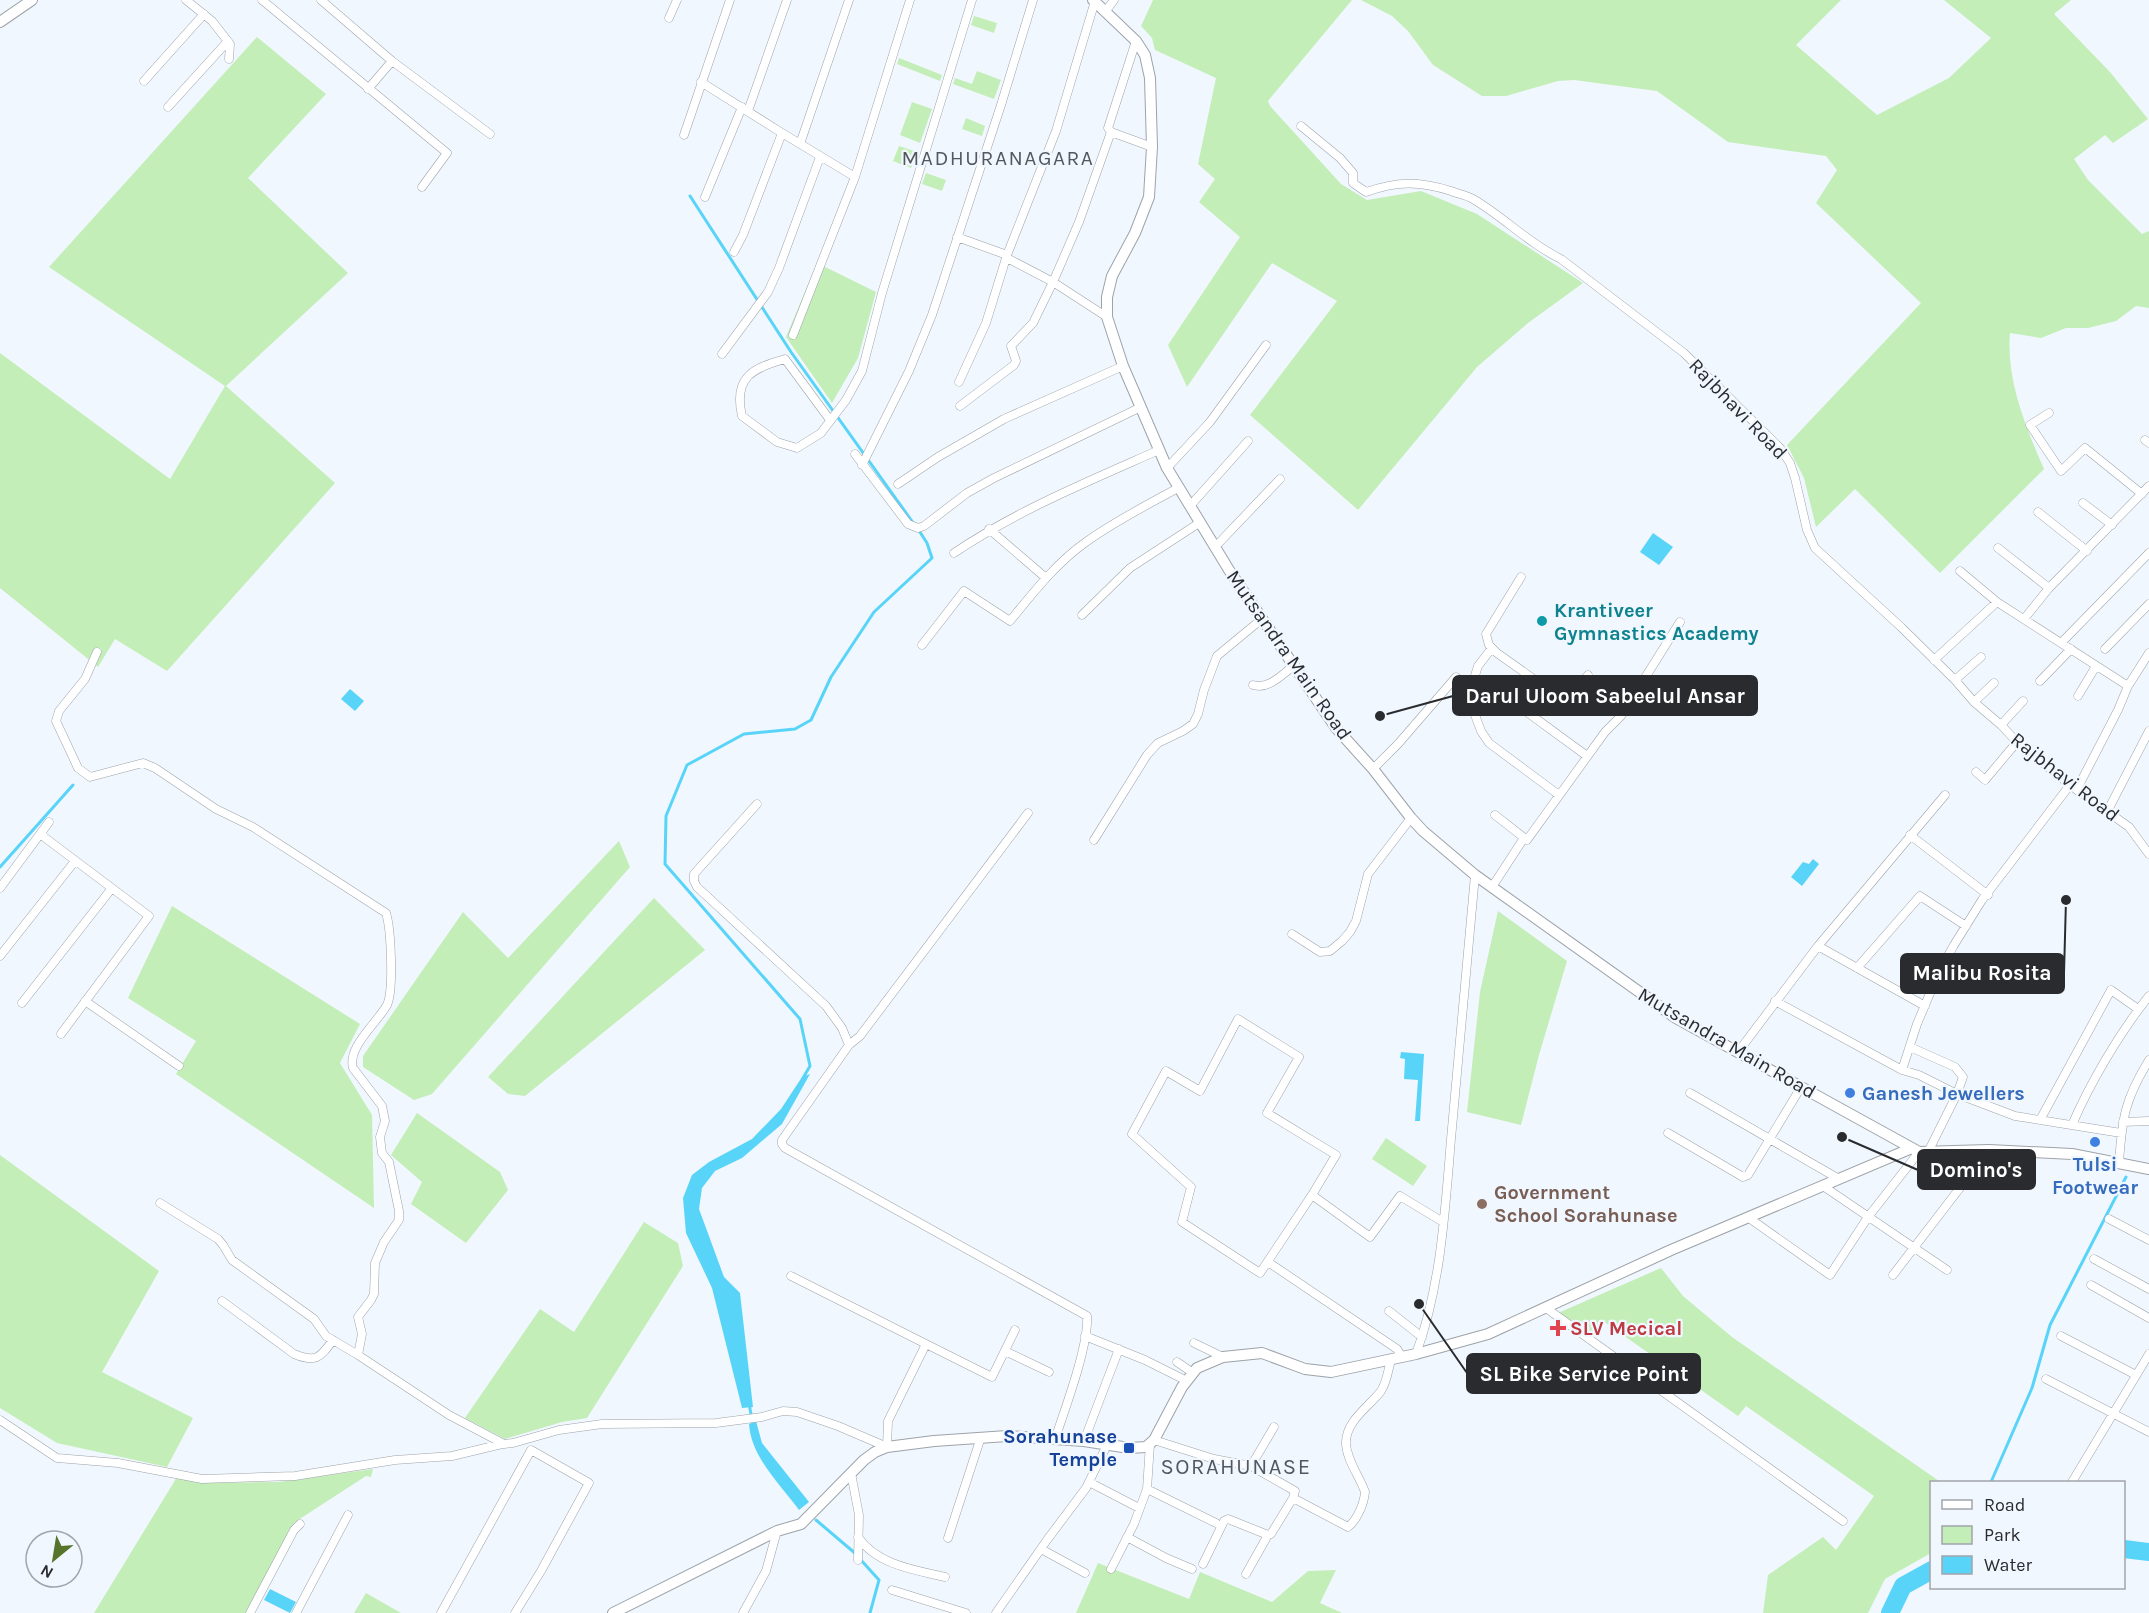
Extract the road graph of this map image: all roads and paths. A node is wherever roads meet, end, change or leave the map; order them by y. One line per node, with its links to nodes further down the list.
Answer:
1 (32, 0): 17 (street)
2 (186, 0): 15 (street)
3 (262, 0): 24 (street)
4 (321, 0): 21 (street)
5 (677, 0): 16 (street)
6 (730, 0): 23 (street)
7 (787, 0): 26 (street)
8 (849, 0): 32 (street)
9 (910, 0): 35 (street)
10 (972, 0): 51 (street)
11 (1033, 0): 38 (street)
12 (1114, 0): 14 (street)
13 (1094, 1): 14 (street, Mutsandra Main Road); 40 (street)
14 (1105, 12): 19 (street, Mutsandra Main Road)
15 (204, 14): 18 (street); 22 (street)
16 (669, 18)
17 (0, 22)
18 (228, 41): 20 (street); 25 (street)
19 (1136, 41): 28 (street); 33 (street, Mutsandra Main Road)
20 (229, 59)
21 (392, 61): 24 (street); 30 (street)
22 (144, 81)
23 (701, 82): 26 (street); 31 (street)
24 (368, 89): 36 (street)
25 (168, 107)
26 (745, 109): 29 (street); 37 (street)
27 (1301, 126): 91 (street, Rajbhavi Road)
28 (1111, 132): 33 (street); 41 (street)
29 (782, 133): 32 (street); 39 (street)
30 (490, 134)
31 (684, 135)
32 (800, 144): 34 (street)
33 (1152, 147): 42 (street, Mutsandra Main Road)
34 (820, 157): 35 (street); 45 (street)
35 (855, 177): 43 (street)
36 (422, 187)
37 (705, 197)
38 (957, 237): 40 (street); 55 (street)
39 (734, 252)
40 (1007, 257): 41 (street); 47 (street)
41 (1053, 282): 42 (street); 48 (street)
42 (1107, 317): 46 (street, Mutsandra Main Road)
43 (793, 334)
44 (1266, 345): 56 (street)
45 (722, 354)
46 (1122, 366): 49 (street, Mutsandra Main Road); 58 (street)
47 (959, 382)
48 (960, 406)
49 (1139, 408): 53 (street, Mutsandra Main Road); 55 (street)
50 (2049, 413): 61 (street)
51 (830, 420): 51 (street)
52 (1248, 441): 63 (street)
53 (1159, 450): 56 (street, Mutsandra Main Road); 67 (street)
54 (855, 454): 55 (street)
55 (862, 465)
56 (1167, 468): 60 (street, Mutsandra Main Road)
57 (1280, 479): 68 (street)
58 (898, 484)
59 (2149, 486): 61 (street)
60 (1178, 488): 63 (street, Mutsandra Main Road); 75 (street)
61 (2142, 494): 66 (street)
62 (2083, 502): 66 (street)
63 (1190, 506): 65 (street, Mutsandra Main Road)
64 (2038, 512): 70 (street)
65 (1199, 523): 68 (street, Mutsandra Main Road); 79 (street)
66 (2112, 525): 70 (street)
67 (989, 530): 71 (street); 75 (street)
68 (1215, 547): 80 (street, Mutsandra Main Road)
69 (1998, 548): 76 (street)
70 (2087, 550): 76 (street)
71 (954, 553)
72 (2149, 553): 83 (street)
73 (1960, 571): 77 (street)
74 (1521, 577): 85 (street)
75 (1046, 578): 84 (street)
76 (2049, 588): 81 (street)
77 (1997, 602): 81 (street); 91 (street)
78 (2149, 604): 87 (street)
79 (1082, 615)
80 (1263, 618): 92 (street, Mutsandra Main Road); 123 (street)
81 (2024, 619): 83 (street)
82 (1680, 622): 108 (street)
83 (2061, 643): 86 (street)
84 (922, 645)
85 (1492, 648): 94 (street); 112 (street)
86 (2071, 649): 93 (street); 97 (street)
87 (2105, 649)
88 (97, 652): 197 (street)
89 (2149, 653): 100 (street)
90 (1981, 657): 96 (street)
91 (1934, 660): 96 (street, Rajbhavi Road)
92 (1295, 665): 99 (street); 109 (street, Mutsandra Main Road)
93 (2096, 666): 100 (street); 101 (street)
94 (1588, 675)
95 (1456, 677): 109 (street)
96 (1955, 680): 103 (street, Rajbhavi Road)
97 (2040, 681)
98 (1994, 683): 103 (street)
99 (1253, 685)
100 (2128, 686): 111 (street)
101 (2078, 696)
102 (2023, 701): 105 (street)
103 (1974, 702): 105 (street, Rajbhavi Road)
104 (1520, 707): 108 (street)
105 (2001, 725): 107 (street, Rajbhavi Road)
106 (2149, 731): 115 (street)
107 (2017, 742): 110 (street); 111 (street, Rajbhavi Road)
108 (1587, 756): 112 (street)
109 (1373, 769): 118 (street, Mutsandra Main Road)
110 (1976, 772)
111 (2073, 787): 115 (street, Rajbhavi Road); 132 (street)
112 (1559, 795): 122 (street)
113 (1945, 795): 121 (street)
114 (757, 804): 145 (street)
115 (2107, 812): 124 (street, Rajbhavi Road)
116 (1028, 813): 145 (street)
117 (1494, 815): 122 (street)
118 (1411, 818): 127 (street, Mutsandra Main Road); 134 (street)
119 (49, 822): 120 (street)
120 (40, 834): 125 (street); 128 (street)
121 (1910, 835): 132 (street); 135 (street)
122 (1524, 838): 129 (street)
123 (1094, 840)
124 (2149, 854)
125 (75, 861): 131 (street); 136 (street)
126 (0, 870): 128 (street)
127 (1475, 875): 129 (street, Mutsandra Main Road); 172 (street)
128 (8, 877): 130 (street)
129 (1492, 887): 147 (street, Mutsandra Main Road)
130 (0, 888)
131 (112, 888): 139 (street); 141 (street)
132 (1988, 895): 133 (street)
133 (1966, 926): 137 (street); 142 (street)
134 (1292, 934)
135 (1818, 946): 137 (street); 140 (street)
136 (0, 956)
137 (1857, 968): 142 (street)
138 (2149, 996): 143 (street)
139 (85, 1001): 144 (street); 149 (street)
140 (1775, 1001): 147 (street); 150 (street)
141 (22, 1003)
142 (1925, 1006): 146 (street)
143 (2138, 1009): 154 (street); 157 (street)
144 (61, 1034)
145 (849, 1045): 187 (street)
146 (1910, 1047): 150 (street); 153 (street)
147 (1738, 1052): 151 (street, Mutsandra Main Road)
148 (2149, 1060): 156 (street)
149 (179, 1066)
150 (1902, 1070): 153 (street)
151 (1802, 1087): 160 (street); 161 (street, Mutsandra Main Road)
152 (1690, 1093): 160 (street)
153 (1957, 1094): 154 (street); 161 (street)
154 (2040, 1120): 157 (street)
155 (2149, 1121): 156 (street)
156 (2123, 1122): 159 (street)
157 (2072, 1125): 159 (street)
158 (1668, 1133): 160 (street)
159 (2121, 1133): 163 (street)
160 (1771, 1139): 165 (street)
161 (1920, 1150): 162 (street); 165 (street); 169 (street)
162 (1989, 1150): 163 (street); 174 (street)
163 (2120, 1163): 164 (street)
164 (2149, 1169)
165 (1839, 1179): 166 (street)
166 (1823, 1186): 169 (street); 170 (street)
167 (1312, 1196): 172 (street); 176 (street); 176 (street)
168 (160, 1203): 190 (street)
169 (1868, 1217): 170 (street); 174 (street)
170 (1749, 1218): 183 (street)
171 (2109, 1219): 173 (street)
172 (1443, 1222): 189 (street)
173 (2149, 1240)
174 (1914, 1247): 177 (street); 178 (street)
175 (2094, 1259): 181 (street)
176 (1268, 1262): 199 (street)
177 (1947, 1270)
178 (1893, 1275)
179 (791, 1276): 192 (street)
180 (2091, 1285): 185 (street)
181 (2149, 1289)
182 (222, 1301): 190 (street)
183 (1546, 1308): 195 (street); 224 (street)
184 (1389, 1311): 189 (street)
185 (2149, 1318)
186 (1015, 1330): 194 (street)
187 (1085, 1336): 193 (street); 210 (street)
188 (2061, 1336): 202 (street)
189 (1422, 1337): 195 (street)
190 (333, 1340): 197 (street)
191 (1194, 1343): 198 (street)
192 (927, 1344): 194 (street); 215 (street)
193 (1119, 1349): 203 (street); 211 (street)
194 (1005, 1351): 201 (street)
195 (1416, 1354): 199 (street)
196 (2149, 1354): 202 (street)
197 (358, 1355): 213 (street)
198 (1223, 1357): 199 (street); 203 (street)
199 (1396, 1358): 221 (street)
200 (1177, 1362): 203 (street)
201 (1049, 1372)
202 (2136, 1375): 205 (street)
203 (1190, 1377): 212 (street)
204 (2046, 1379): 205 (street)
205 (2113, 1413): 208 (street); 218 (street)
206 (0, 1420): 213 (street)
207 (1274, 1427): 216 (street)
208 (2149, 1432)
209 (981, 1437): 210 (street); 215 (street); 231 (street)
210 (1055, 1439): 211 (street)
211 (1084, 1441): 214 (street)
212 (1152, 1442): 214 (street); 216 (street); 220 (street)
213 (504, 1444): 215 (street)
214 (1107, 1445): 219 (street)
215 (887, 1447): 217 (street)
216 (1251, 1466): 221 (street)
217 (851, 1473): 227 (street); 229 (street)
218 (2073, 1481)
219 (1089, 1482): 222 (street); 232 (street)
220 (1147, 1489): 222 (street); 225 (street)
221 (1293, 1498): 228 (street)
222 (1139, 1508): 230 (street)
223 (348, 1515): 242 (street)
224 (1843, 1521)
225 (1216, 1523)
226 (300, 1524): 241 (street)
227 (777, 1531): 245 (street); 246 (street)
228 (1268, 1535): 234 (street); 238 (street)
229 (858, 1537): 233 (street); 239 (street)
230 (1127, 1537): 235 (street); 236 (street)
231 (948, 1538)
232 (1041, 1549): 237 (street); 248 (street)
233 (858, 1555)
234 (1203, 1564)
235 (1112, 1569)
236 (1192, 1569)
237 (1085, 1573)
238 (1246, 1574)
239 (945, 1577)
240 (892, 1590): 247 (street)
241 (250, 1613)
242 (296, 1613)
243 (441, 1613): 244 (street)
244 (515, 1613)
245 (613, 1613)
246 (742, 1613)
247 (966, 1613)
248 (996, 1613)

